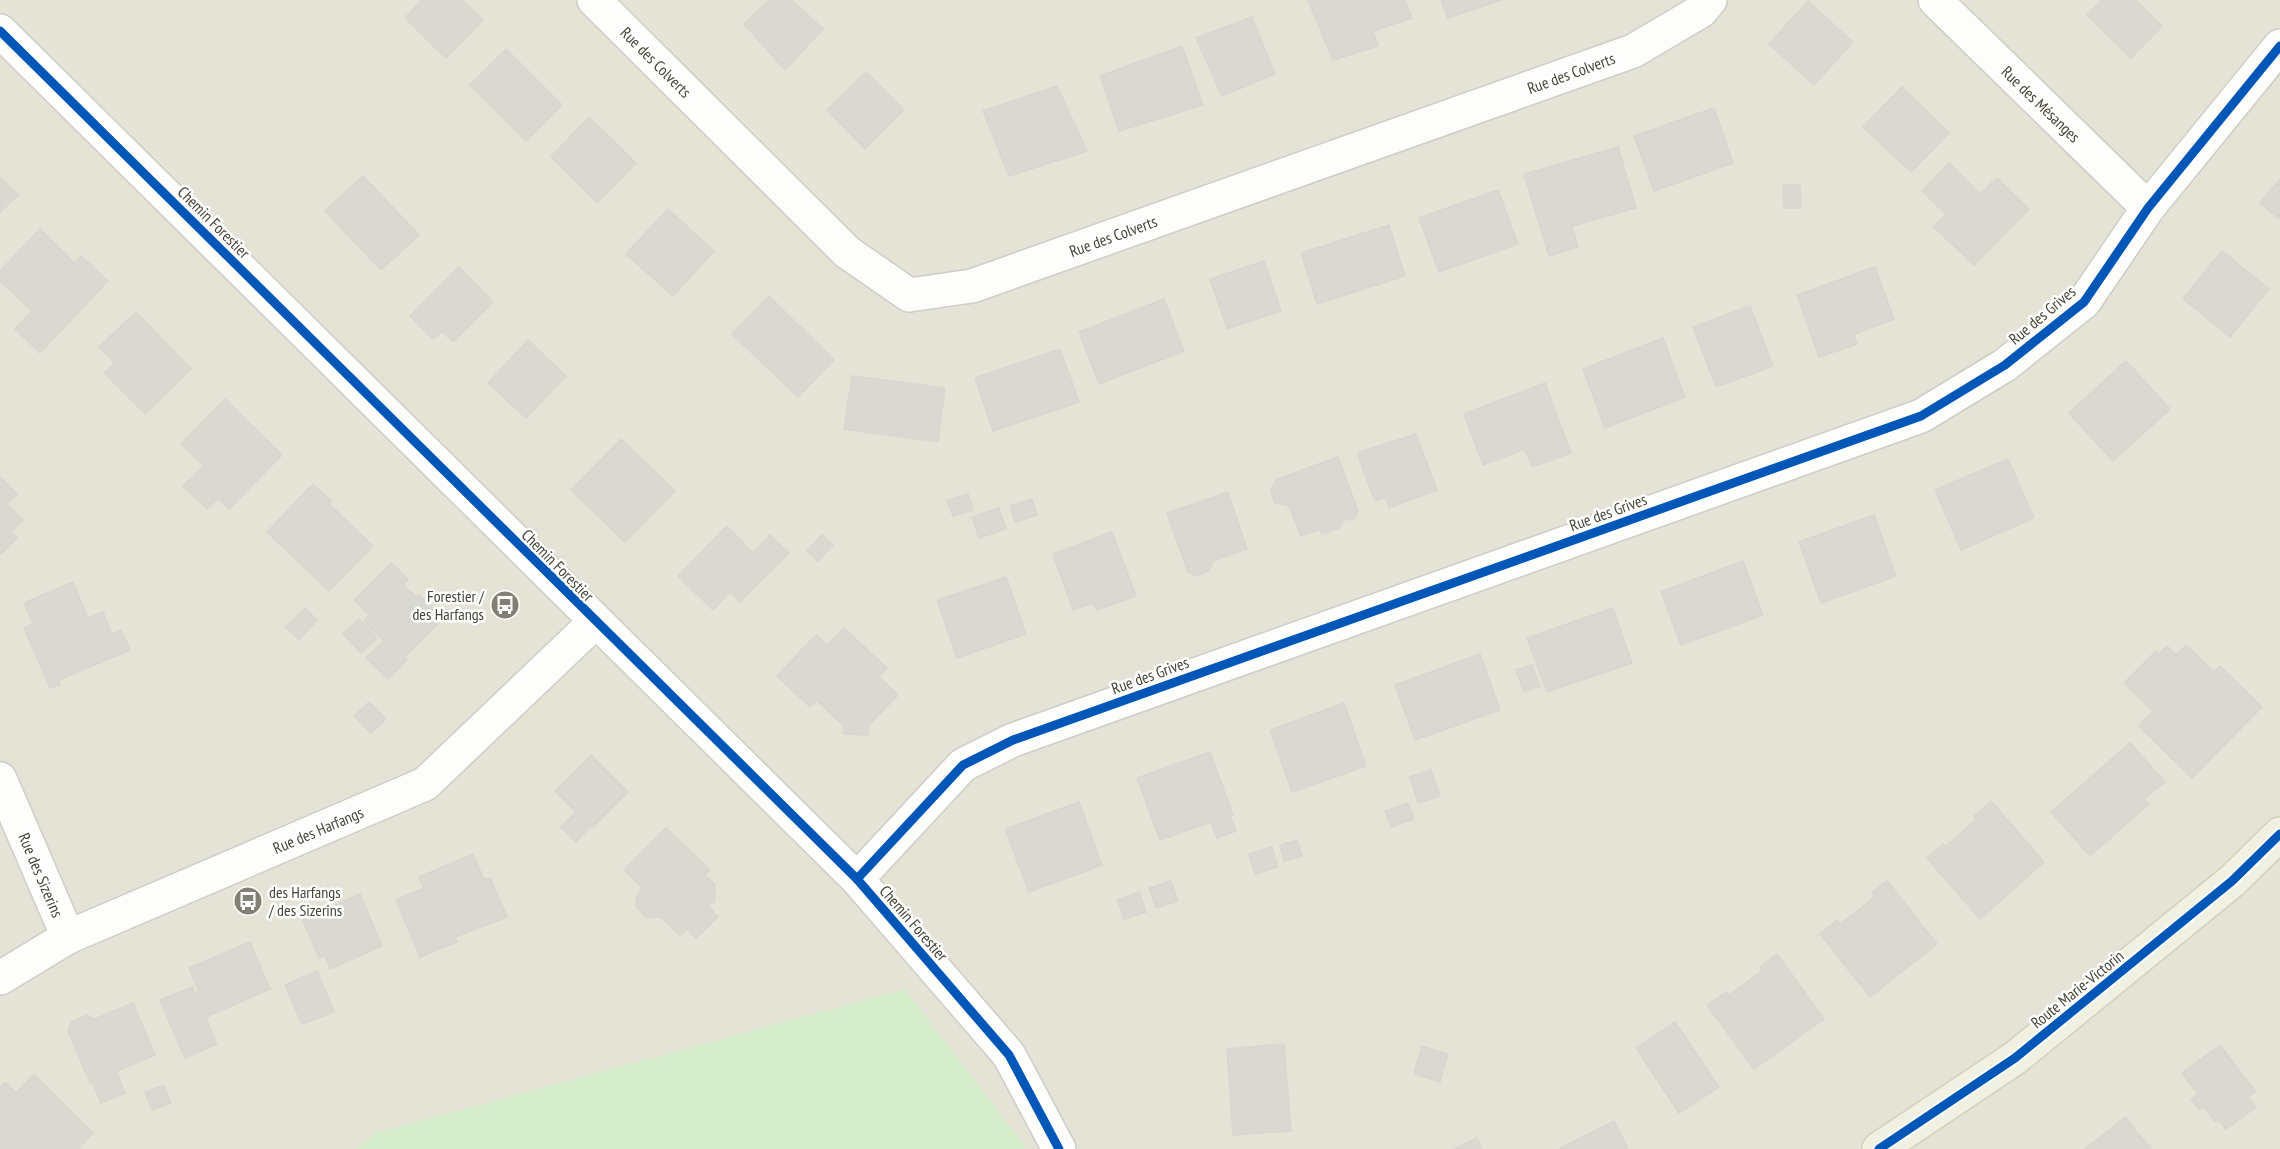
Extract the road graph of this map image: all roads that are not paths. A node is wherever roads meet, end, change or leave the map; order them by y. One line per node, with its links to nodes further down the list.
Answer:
1 (594, 0): 2 (street, Rue des Colverts)
2 (1710, 0)
3 (1935, 0): 6 (street, Rue des Mésanges)
4 (0, 31): 7 (street, Chemin Forestier)
5 (2280, 46): 6 (street, Rue des Grives)
6 (2148, 208): 10 (street, Rue des Grives)
7 (595, 622): 10 (street, Chemin Forestier); 11 (street, Rue des Harfangs)
8 (0, 779): 11 (street, Rue des Sizerins)
9 (2280, 834): 14 (main road, Route Marie-Victorin)
10 (857, 879): 13 (street, Chemin Forestier)
11 (68, 937): 12 (street, Rue des Harfangs)
12 (0, 978)
13 (1059, 1149)
14 (1879, 1149)

